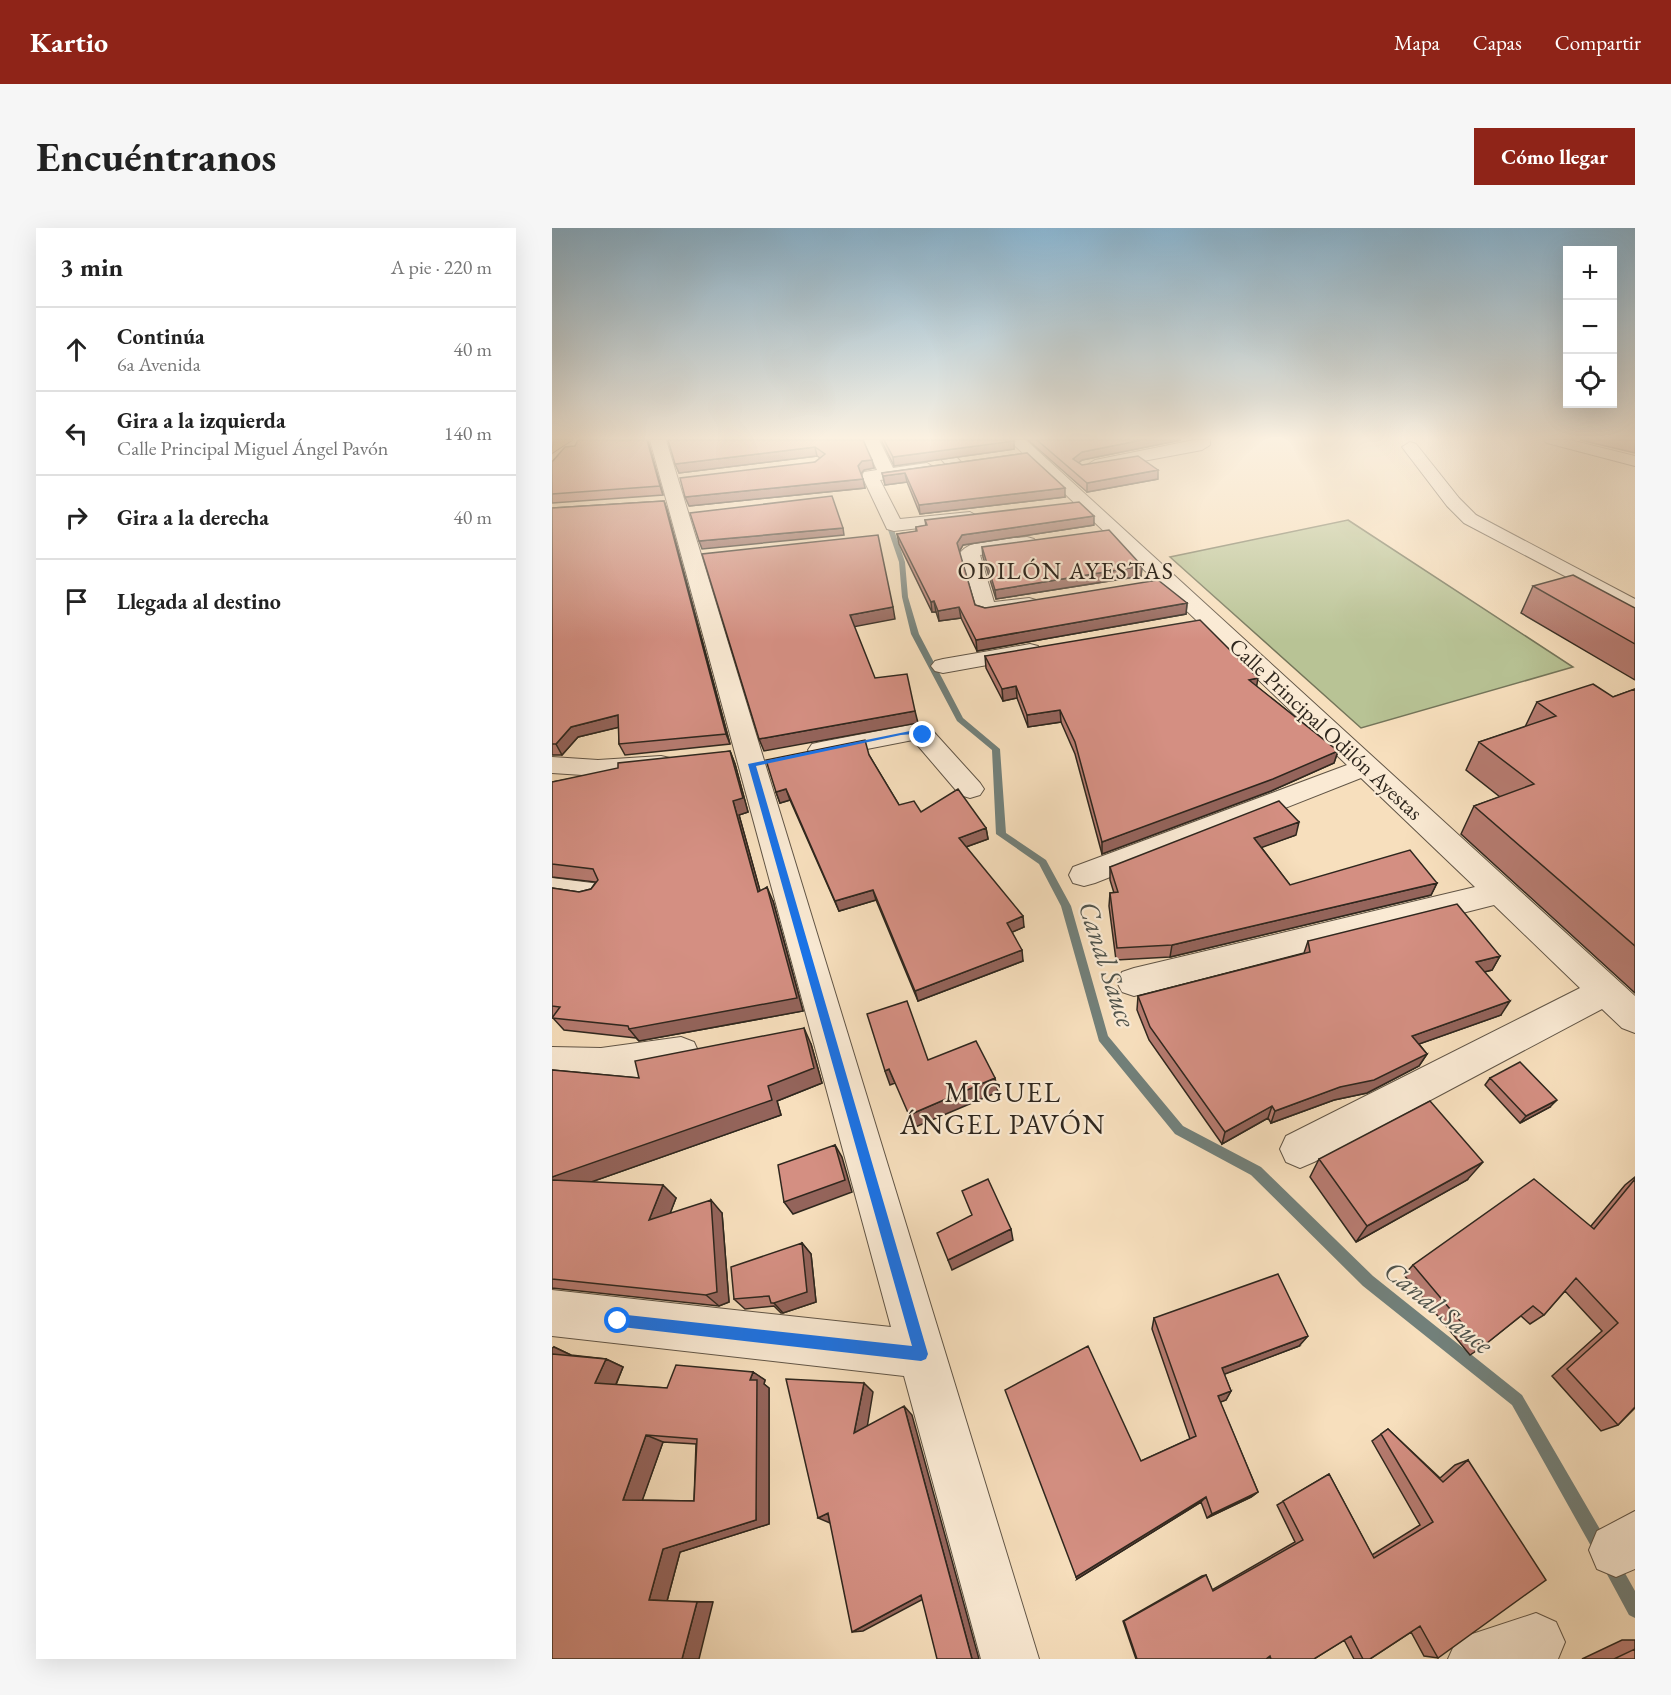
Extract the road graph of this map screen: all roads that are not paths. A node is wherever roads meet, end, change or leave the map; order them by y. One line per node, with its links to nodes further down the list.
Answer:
1 (682, 507): 11 (street)
2 (885, 507): 5 (street)
3 (1075, 507): 14 (street, Calle Principal Odilón Ayestas)
4 (1458, 507): 8 (street)
5 (992, 514)
6 (1046, 540): 7 (street)
7 (1054, 600)
8 (1635, 607)
9 (1047, 648): 10 (street)
10 (943, 666)
11 (760, 757): 15 (street); 27 (street)
12 (691, 760): 13 (street)
13 (552, 765)
14 (1366, 766): 16 (street); 19 (street, Calle Principal Odilón Ayestas)
15 (970, 789)
16 (1084, 875)
17 (552, 889): 18 (street)
18 (589, 892)
19 (1501, 892): 20 (street); 21 (street, Calle Principal Odilón Ayestas)
20 (1134, 982)
21 (1606, 991): 22 (street, Calle Principal Odilón Ayestas); 25 (street)
22 (1635, 1018)
23 (715, 1046): 24 (street)
24 (552, 1063)
25 (1299, 1149)
26 (552, 1313): 27 (street)
27 (921, 1354): 29 (street)
28 (1536, 1642): 30 (street)
29 (1010, 1659)
30 (1477, 1659)

